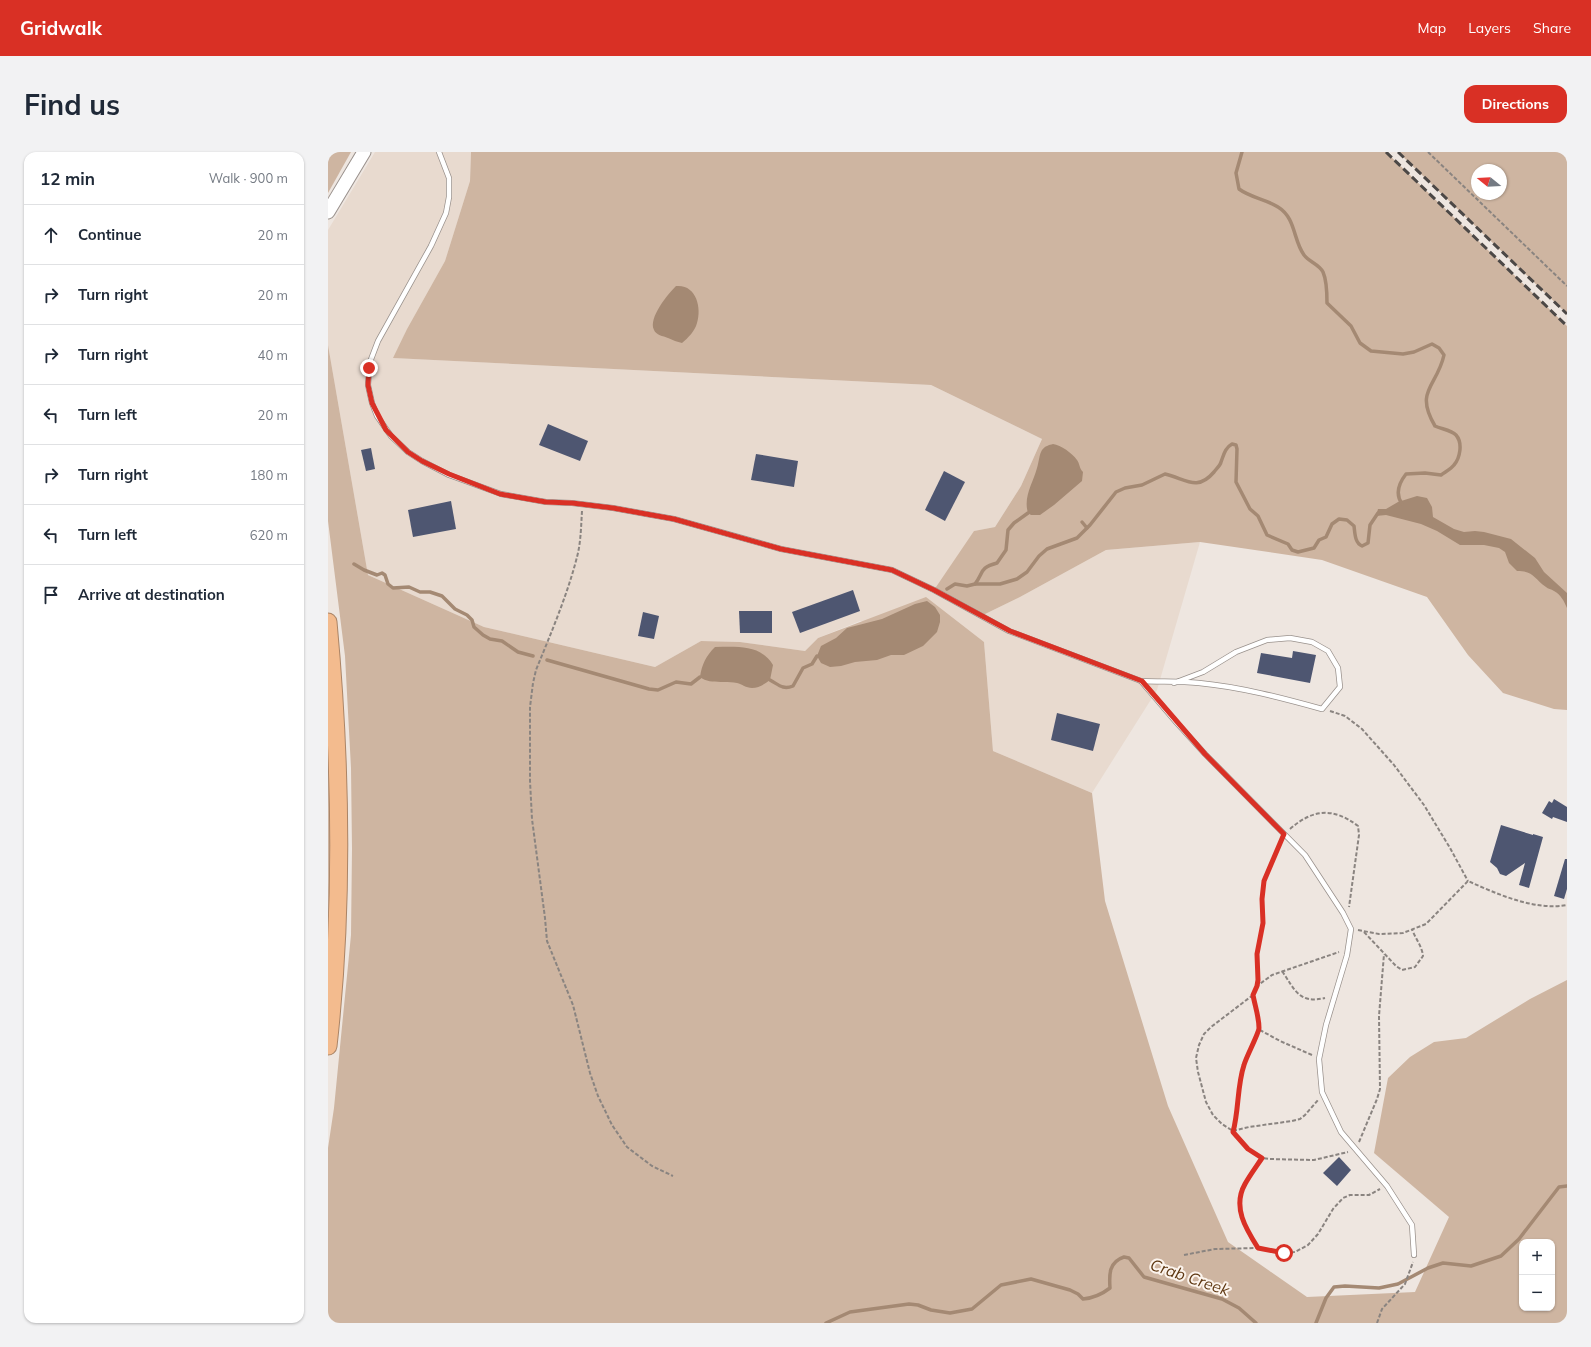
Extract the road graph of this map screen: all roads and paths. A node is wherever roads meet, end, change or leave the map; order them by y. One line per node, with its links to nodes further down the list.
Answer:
1 (364, 152): 4 (main road)
2 (440, 152): 6 (lane)
3 (1428, 152): 5 (path)
4 (328, 212)
5 (1567, 286)
6 (582, 504): 8 (lane); 31 (path)
7 (328, 622): 25 (highway)
8 (1142, 681): 9 (lane); 11 (lane)
9 (1174, 682): 10 (lane); 10 (lane)
10 (1322, 709): 12 (path)
11 (1284, 834): 14 (lane); 14 (path); 21 (path)
12 (1468, 881): 13 (path); 16 (path)
13 (1567, 905)
14 (1347, 920): 15 (lane)
15 (1351, 929): 17 (path); 18 (lane)
16 (1412, 929): 17 (path); 19 (path)
17 (1363, 931): 19 (path)
18 (1348, 949): 20 (path); 23 (lane)
19 (1384, 954): 29 (path)
20 (1282, 971): 21 (path); 23 (path)
21 (1257, 986): 22 (path)
22 (1253, 995): 24 (path); 28 (path)
23 (1335, 995): 26 (lane)
24 (1260, 1030): 26 (path); 28 (path)
25 (328, 1046)
26 (1319, 1057): 27 (lane)
27 (1322, 1092): 28 (path); 29 (lane)
28 (1233, 1132): 30 (path)
29 (1356, 1149): 30 (path); 32 (lane)
30 (1262, 1158): 33 (path)
31 (673, 1176)
32 (1386, 1185): 33 (path); 35 (lane)
33 (1258, 1248): 34 (path)
34 (1184, 1255)
35 (1414, 1255): 36 (path)
36 (1377, 1323)

